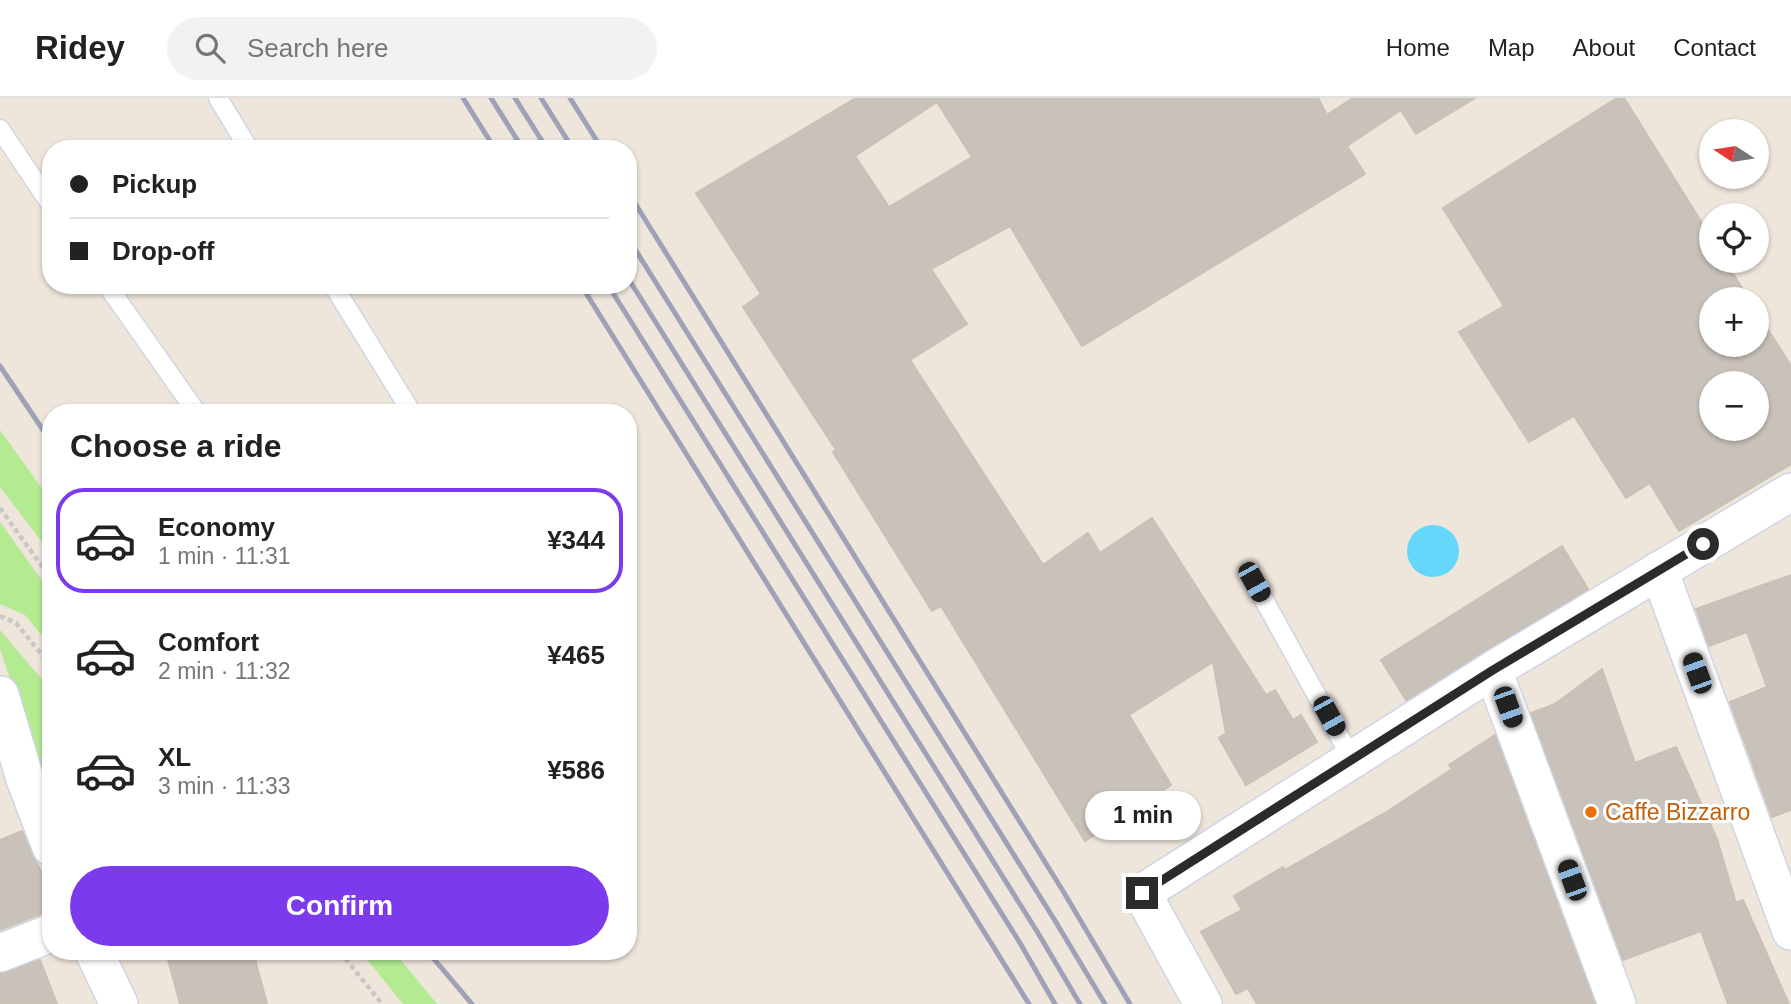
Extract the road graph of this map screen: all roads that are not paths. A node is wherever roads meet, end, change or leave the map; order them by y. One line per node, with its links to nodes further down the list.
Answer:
1 (218, 98): 3 (lane)
2 (0, 129): 4 (lane)
3 (244, 140)
4 (42, 192)
5 (113, 294): 7 (lane)
6 (339, 294): 8 (lane)
7 (191, 404)
8 (406, 404)
9 (1791, 492): 10 (street)
10 (1659, 570): 12 (street); 17 (street)
11 (1254, 582): 14 (lane)
12 (1493, 670): 14 (street); 23 (street)
13 (0, 695): 15 (street)
14 (1352, 759): 22 (street)
15 (13, 784): 16 (street)
16 (42, 832)
17 (1791, 931)
18 (42, 937): 19 (street)
19 (0, 953)
20 (98, 960): 21 (street)
21 (119, 1004)
22 (1203, 1004)
23 (1617, 1004)

